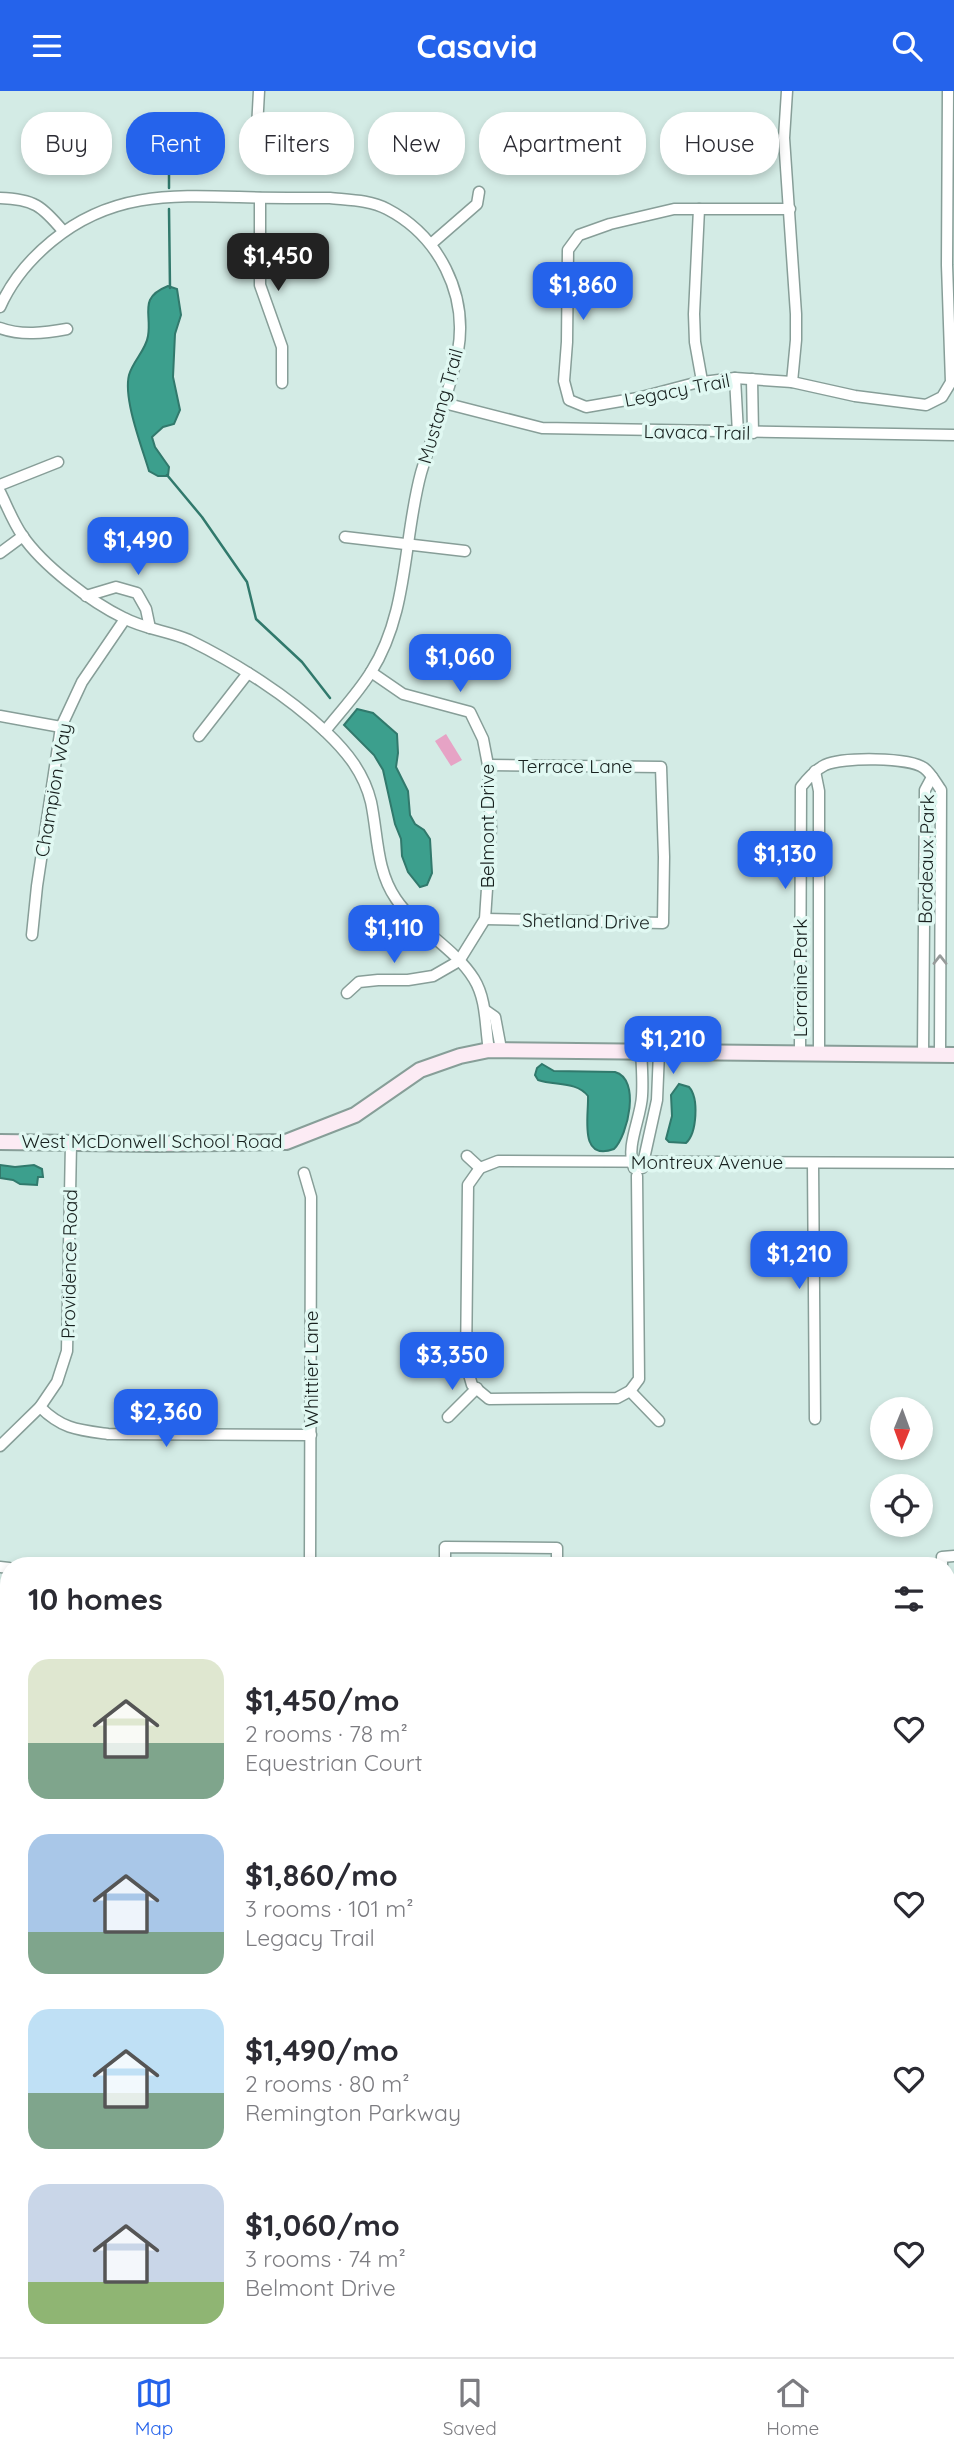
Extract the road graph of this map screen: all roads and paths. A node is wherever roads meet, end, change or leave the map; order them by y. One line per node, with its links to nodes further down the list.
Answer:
1 (259, 91): 4 (street)
2 (787, 91): 9 (street)
3 (948, 91): 10 (street, Legacy Trail)
4 (258, 112)
5 (479, 192): 12 (street)
6 (0, 198): 11 (street)
7 (260, 198): 11 (street, Mustang Trail); 12 (street, Mustang Trail); 20 (street)
8 (699, 209): 9 (street, Legacy Trail); 18 (street); 18 (street, Legacy Trail)
9 (790, 209): 19 (street)
10 (951, 213): 19 (street, Legacy Trail)
11 (63, 232): 13 (street, Mustang Trail)
12 (431, 244): 21 (street, Mustang Trail)
13 (0, 307)
14 (0, 328): 15 (street)
15 (67, 329)
16 (735, 378): 17 (street, Legacy Trail); 18 (street, Legacy Trail); 22 (street)
17 (752, 379): 19 (street, Legacy Trail); 23 (street)
18 (702, 381)
19 (792, 382)
20 (282, 383)
21 (444, 403): 22 (street, Lavaca Trail); 30 (street, Mustang Trail)
22 (738, 433): 23 (street, Lavaca Trail)
23 (753, 433): 24 (street, Lavaca Trail)
24 (954, 436)
25 (58, 462): 26 (street)
26 (0, 485)
27 (0, 492): 28 (street)
28 (23, 536): 32 (street); 33 (street)
29 (345, 537): 30 (street)
30 (410, 544): 31 (street); 36 (street, Mustang Trail)
31 (465, 551)
32 (0, 553)
33 (86, 596): 34 (street); 35 (street)
34 (125, 619): 35 (street); 39 (street, Champion Way)
35 (150, 628): 37 (street)
36 (371, 672): 40 (street, Mustang Trail); 42 (street, Belmont Drive)
37 (248, 673): 40 (street); 41 (street)
38 (0, 716): 39 (street)
39 (61, 727): 47 (street, Champion Way)
40 (325, 731): 48 (street)
41 (199, 736)
42 (488, 765): 45 (street, Terrace Lane); 46 (street, Belmont Drive)
43 (815, 771): 44 (street); 52 (street, Lorraine Park); 53 (street, Lorraine Park)
44 (932, 777): 50 (street, Bordeaux Park); 51 (street, Bordeaux Park, one-way to 44)
45 (664, 857): 46 (street, Shetland Drive)
46 (485, 919): 48 (street, Belmont Drive)
47 (33, 935)
48 (459, 961): 49 (street); 54 (street)
49 (347, 993)
50 (923, 1014): 51 (street); 59 (street, Bordeaux Park)
51 (940, 1014): 60 (street, Bordeaux Park)
52 (800, 1016): 53 (street); 57 (street, Lorraine Park)
53 (819, 1016): 58 (street, Lorraine Park)
54 (495, 1050): 55 (main road, West McDonwell School Road); 62 (main road, West McDonwell School Road)
55 (641, 1051): 56 (main road, West McDonwell School Road); 64 (street)
56 (659, 1052): 57 (main road, West McDonwell School Road); 65 (street)
57 (800, 1053): 58 (main road, West McDonwell School Road)
58 (819, 1054): 59 (main road, West McDonwell School Road)
59 (923, 1055): 60 (main road, West McDonwell School Road)
60 (947, 1055)
61 (0, 1142): 62 (main road, West McDonwell School Road)
62 (71, 1143): 73 (street, Providence Road)
63 (467, 1156): 68 (street)
64 (631, 1162): 65 (street, Montreux Avenue); 68 (street, Montreux Avenue); 70 (street)
65 (644, 1162): 66 (street, Montreux Avenue); 70 (street)
66 (813, 1163): 67 (street, Montreux Avenue); 75 (street)
67 (954, 1163)
68 (480, 1168): 71 (street)
69 (304, 1173): 77 (street, Whittier Lane)
70 (638, 1176): 72 (street)
71 (477, 1388): 72 (street); 74 (street)
72 (630, 1391): 76 (street)
73 (40, 1407): 77 (street); 78 (street, Providence Road)
74 (448, 1417)
75 (815, 1419)
76 (660, 1421)
77 (311, 1434): 79 (street, Whittier Lane)
78 (0, 1446)
79 (310, 1557)
80 (445, 1557): 81 (street)
81 (557, 1557)

